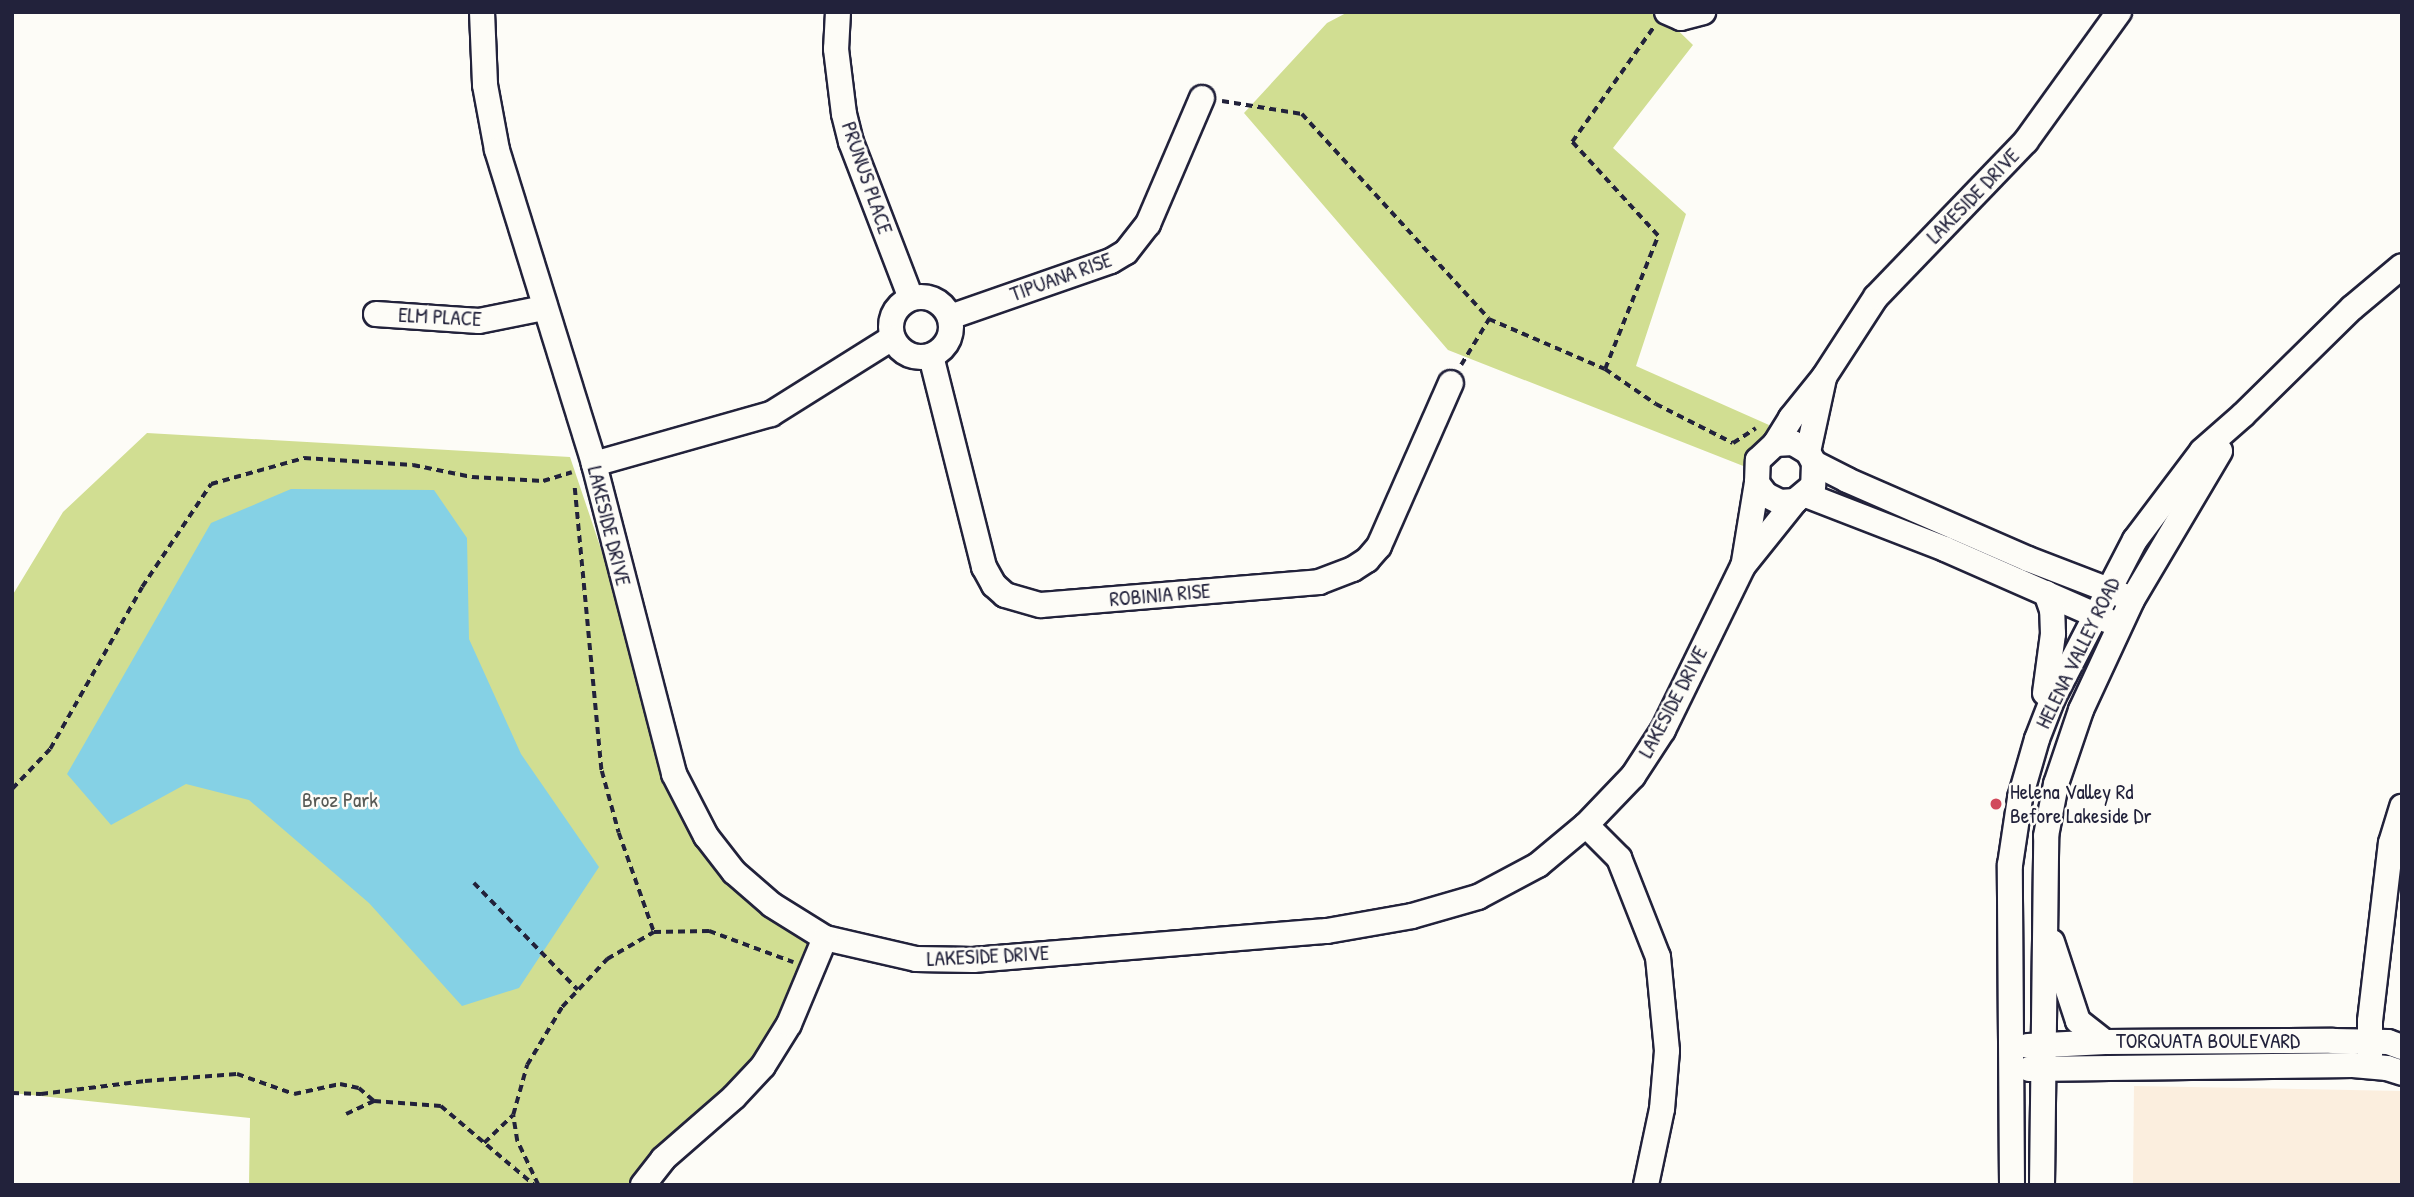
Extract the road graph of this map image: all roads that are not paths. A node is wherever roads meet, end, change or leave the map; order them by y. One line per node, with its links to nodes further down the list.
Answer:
1 (482, 12): 9 (street, LAKESIDE DRIVE)
2 (838, 12): 8 (street, PRUNUS PLACE)
3 (1703, 12): 5 (street)
4 (2119, 12): 14 (street, LAKESIDE DRIVE)
5 (1662, 18)
6 (1202, 98): 11 (street, TIPUANA RISE)
7 (2402, 266): 16 (street, HELENA VALLEY ROAD)
8 (911, 298): 11 (street); 12 (street)
9 (544, 308): 10 (street, ELM PLACE); 19 (street, LAKESIDE DRIVE)
10 (376, 314)
11 (950, 317): 13 (street)
12 (892, 338): 13 (street); 19 (street)
13 (931, 356): 15 (street, ROBINIA RISE)
14 (1824, 377): 17 (street, LAKESIDE DRIVE); 18 (street, LAKESIDE DRIVE)
15 (1451, 383)
16 (2243, 415): 23 (street, HELENA VALLEY ROAD); 25 (street, HELENA VALLEY ROAD)
17 (1776, 444): 18 (street); 20 (street, LAKESIDE DRIVE)
18 (1811, 457): 21 (street, LAKESIDE DRIVE); 23 (street)
19 (594, 464): 32 (street, LAKESIDE DRIVE)
20 (1757, 483): 21 (street); 22 (street, LAKESIDE DRIVE)
21 (1801, 498): 22 (street, LAKESIDE DRIVE); 24 (street)
22 (1743, 566): 30 (street, LAKESIDE DRIVE)
23 (2108, 589): 25 (street); 26 (street, HELENA VALLEY ROAD)
24 (2046, 593): 26 (street); 28 (street)
25 (2132, 600): 27 (street, HELENA VALLEY ROAD)
26 (2094, 614): 27 (street); 28 (street, HELENA VALLEY ROAD)
27 (2120, 626): 31 (street, HELENA VALLEY ROAD)
28 (2037, 739): 36 (street, HELENA VALLEY ROAD)
29 (2402, 807): 34 (street)
30 (1586, 825): 32 (street, LAKESIDE DRIVE); 39 (street)
31 (2045, 918): 33 (street); 35 (street, HELENA VALLEY ROAD)
32 (825, 938): 38 (street)
33 (2105, 1042): 34 (street, TORQUATA BOULEVARD); 35 (street, TORQUATA BOULEVARD)
34 (2387, 1043): 37 (street)
35 (2043, 1057): 36 (street, TORQUATA BOULEVARD); 37 (street, TORQUATA BOULEVARD); 41 (street, HELENA VALLEY ROAD)
36 (2013, 1058): 40 (street, HELENA VALLEY ROAD)
37 (2386, 1069)
38 (643, 1185)
39 (1646, 1185)
40 (2012, 1185)
41 (2042, 1185)

